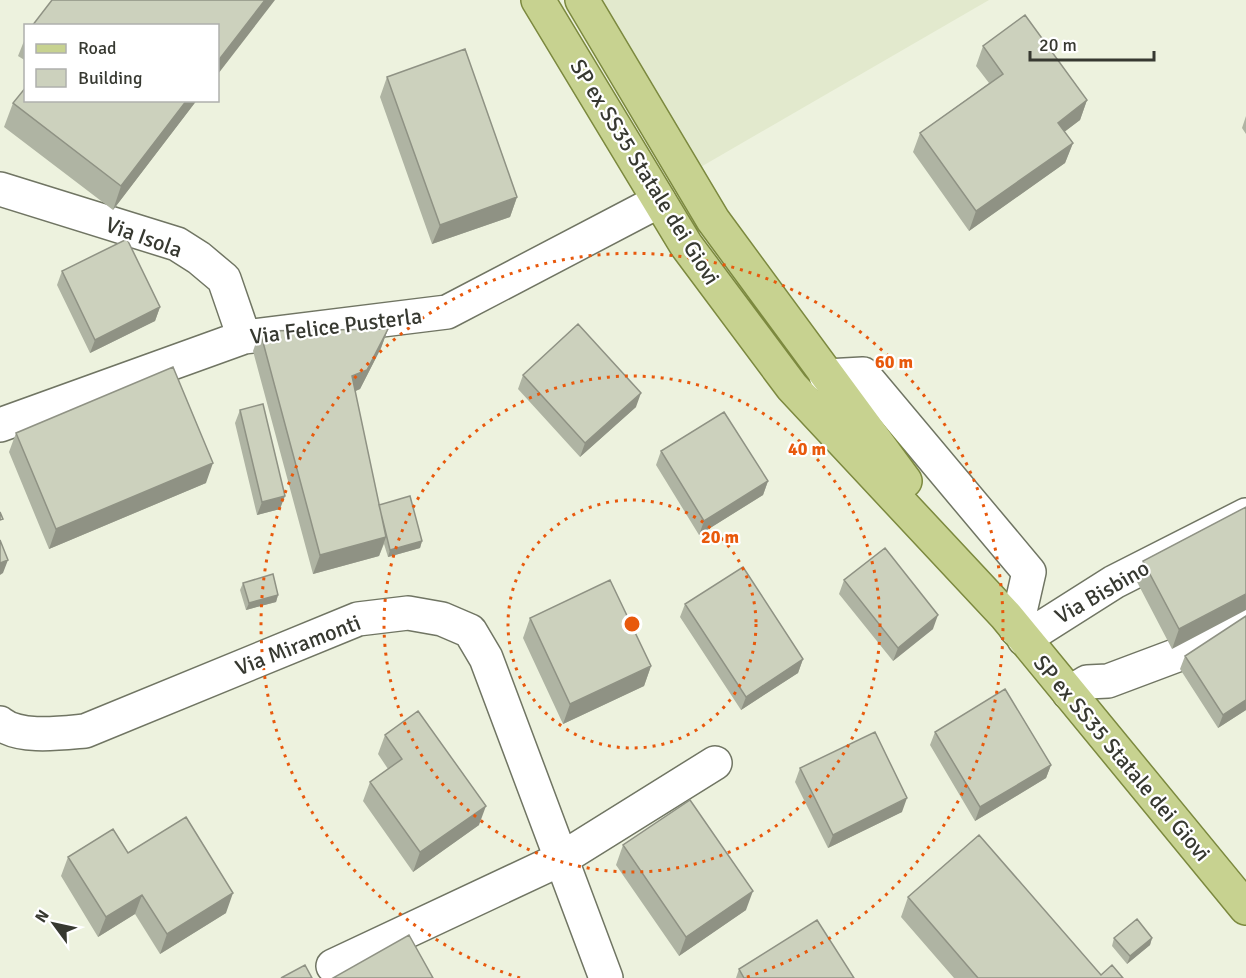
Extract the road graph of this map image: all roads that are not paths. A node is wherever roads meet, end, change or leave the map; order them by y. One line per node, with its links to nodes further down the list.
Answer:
1 (538, 0): 4 (main road, SP ex SS35 Statale dei Giovi)
2 (582, 0): 5 (main road, SP ex SS35 Statale dei Giovi)
3 (0, 189): 6 (street, Via Isola)
4 (659, 201): 5 (main road); 6 (street, Via Felice Pusterla); 11 (main road, SP ex SS35 Statale dei Giovi)
5 (786, 321): 7 (main road, SP ex SS35 Statale dei Giovi)
6 (244, 336): 8 (street, Via Felice Pusterla)
7 (826, 376): 11 (main road, SP ex SS35 Statale dei Giovi); 11 (street)
8 (0, 425)
9 (1246, 515): 11 (street, Via Bisbino)
10 (1246, 624): 12 (street)
11 (1013, 625): 12 (main road, SP ex SS35 Statale dei Giovi)
12 (1069, 693): 16 (main road, SP ex SS35 Statale dei Giovi)
13 (0, 723): 15 (street, Via Miramonti)
14 (715, 763): 15 (street)
15 (561, 859): 17 (street); 18 (street, Via Miramonti)
16 (1244, 902)
17 (333, 966)
18 (606, 978)

